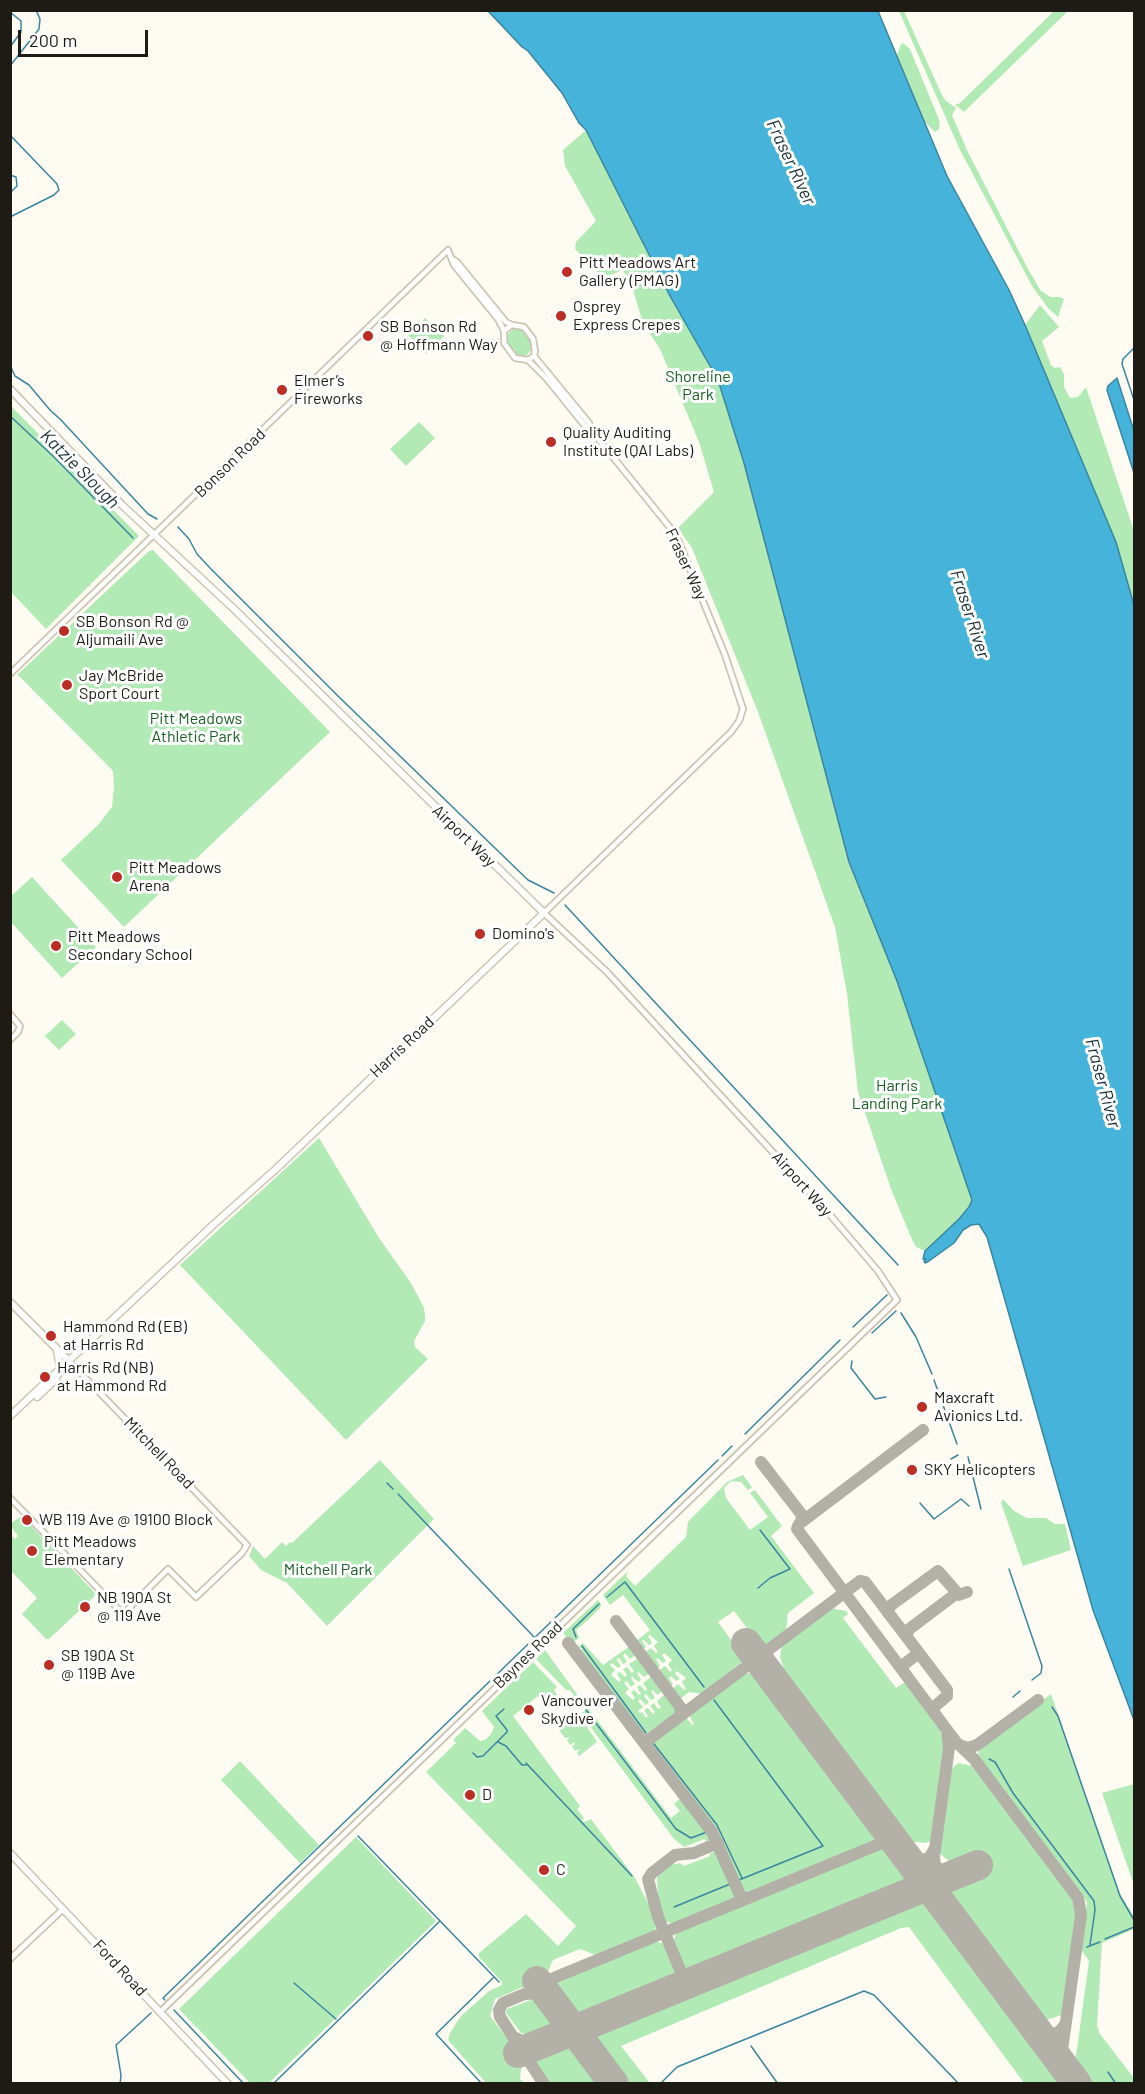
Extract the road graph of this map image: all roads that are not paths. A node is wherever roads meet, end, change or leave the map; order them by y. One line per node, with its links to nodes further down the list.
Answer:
1 (452, 259): 2 (street); 3 (street); 8 (street, Bonson Road)
2 (512, 325): 3 (street); 4 (street)
3 (504, 331): 5 (street)
4 (534, 356): 5 (street); 7 (street, Fraser Way)
5 (528, 360): 7 (street, Fraser Way)
6 (10, 389): 8 (main road, Airport Way)
7 (592, 430): 10 (street, Fraser Way)
8 (155, 536): 9 (street, Bonson Road); 11 (main road, Airport Way)
9 (10, 674)
10 (741, 717): 11 (street, Harris Road)
11 (544, 913): 14 (street, Airport Way); 17 (main road, Harris Road)
12 (10, 1014): 13 (street)
13 (10, 1040)
14 (897, 1300): 25 (street, Baynes Road)
15 (10, 1302): 16 (main road)
16 (54, 1345): 17 (main road); 18 (main road)
17 (70, 1362): 18 (main road, Harris Road); 21 (street, Mitchell Road)
18 (60, 1372): 19 (main road, Harris Road); 20 (main road, Harris Road)
19 (10, 1416)
20 (10, 1422)
21 (10, 1498)
22 (10, 1853): 23 (main road, Ford Road)
23 (63, 1909): 24 (street); 25 (main road, Ford Road)
24 (10, 1959)
25 (160, 2012): 26 (main road, Ford Road)
26 (228, 2084)

